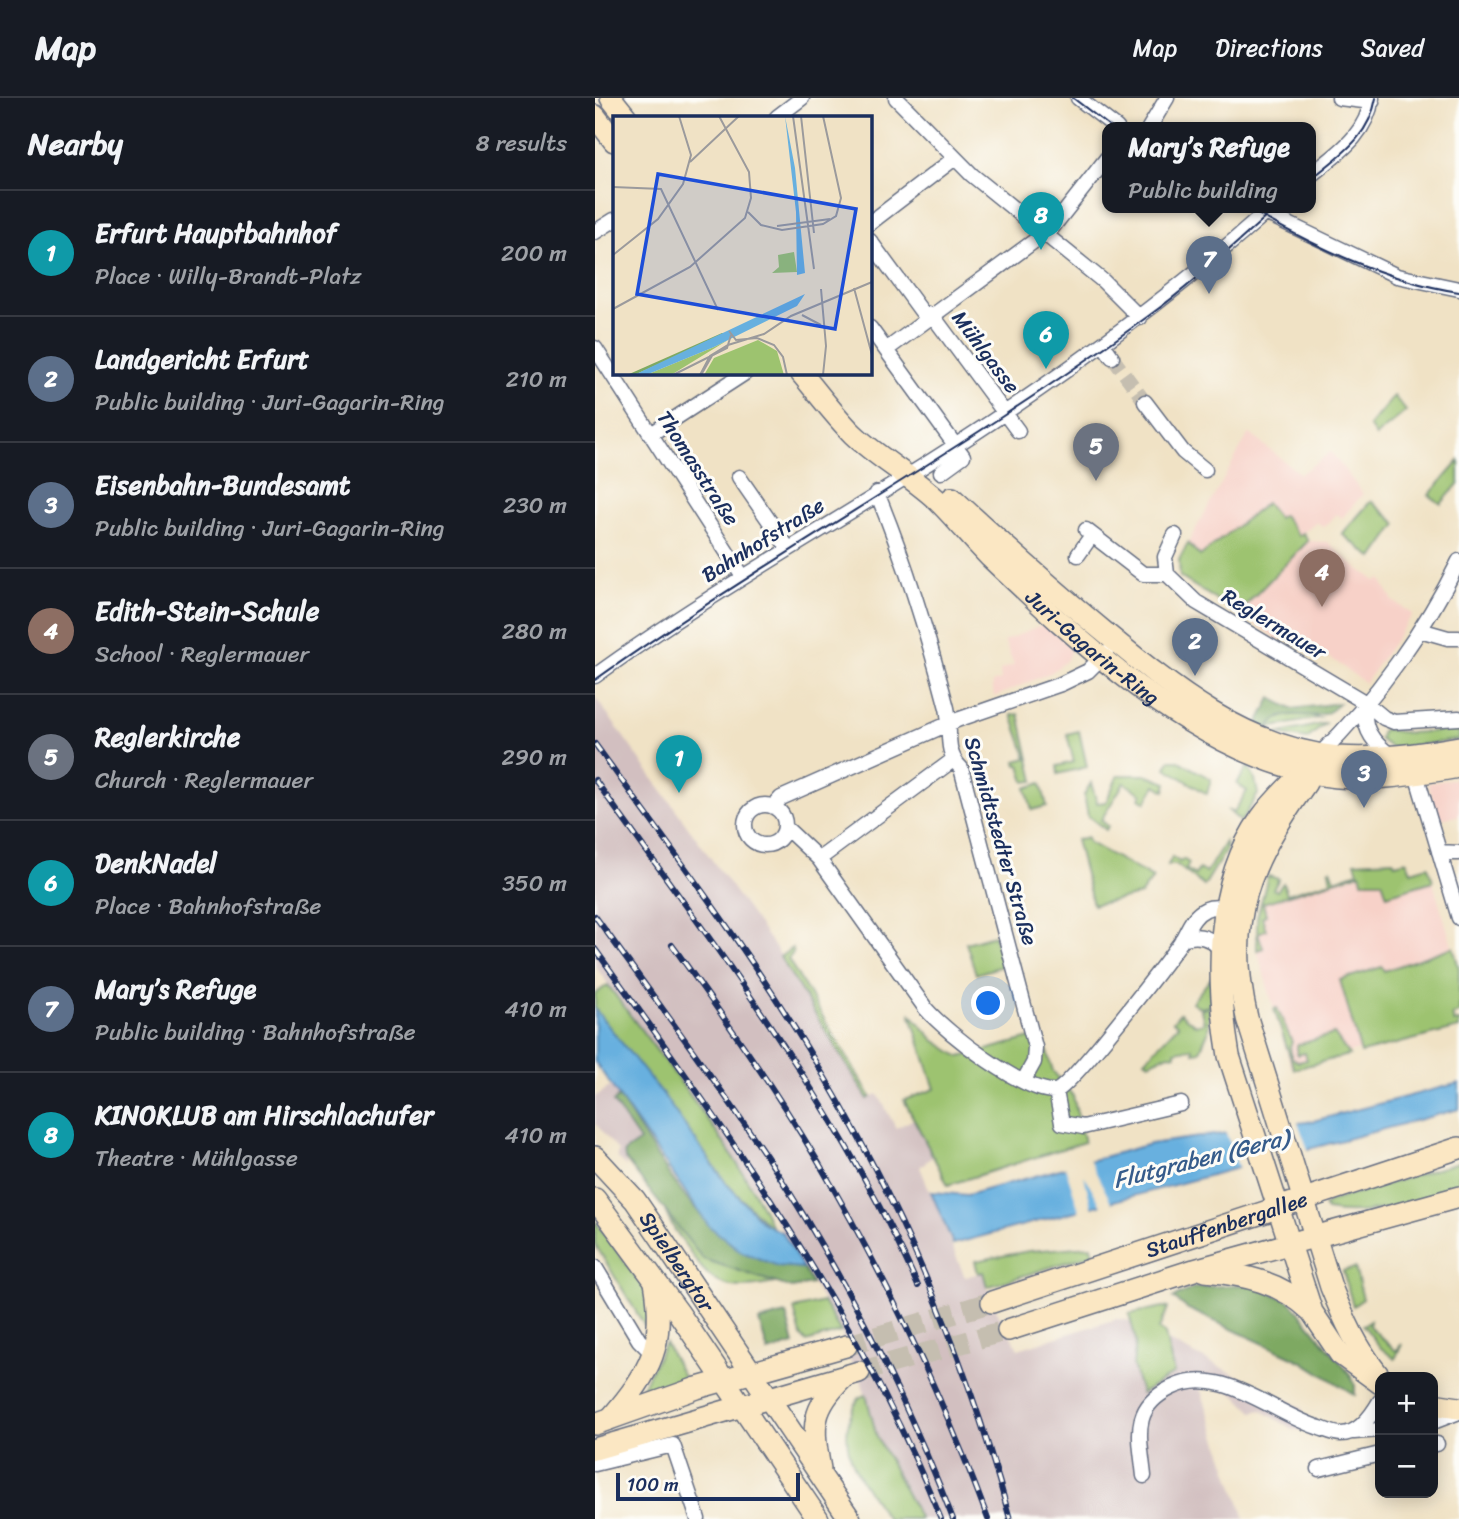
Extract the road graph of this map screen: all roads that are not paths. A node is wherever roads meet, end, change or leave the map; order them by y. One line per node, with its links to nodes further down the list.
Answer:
1 (611, 98): 8 (street)
2 (802, 98): 9 (street)
3 (896, 98): 14 (street)
4 (1078, 98): 11 (street)
5 (1167, 98): 12 (street)
6 (1339, 98): 7 (street)
7 (1372, 100): 16 (street)
8 (625, 116)
9 (778, 116)
10 (595, 117): 13 (street)
11 (1109, 122)
12 (1153, 122)
13 (613, 140)
14 (955, 158): 20 (street); 22 (street)
15 (1102, 165): 22 (street, Mühlgasse)
16 (1316, 171)
17 (1260, 213): 26 (street, Bahnhofstraße)
18 (1269, 213): 24 (street)
19 (613, 221): 21 (street)
20 (871, 222)
21 (595, 232)
22 (1043, 235): 25 (street, Mühlgasse); 26 (street)
23 (871, 242): 25 (street)
24 (1459, 289)
25 (933, 316): 30 (street, Mühlgasse); 36 (street, Mühlgasse)
26 (1140, 318): 28 (street, Bahnhofstraße)
27 (871, 329): 30 (street)
28 (1103, 344): 31 (street); 36 (street, Bahnhofstraße)
29 (595, 348): 38 (street, Thomasstraße)
30 (886, 351): 39 (street)
31 (1112, 357)
32 (743, 374): 38 (street)
33 (802, 374): 42 (street, Juri-Gagarin-Ring)
34 (820, 374): 42 (street, Juri-Gagarin-Ring)
35 (1145, 402): 40 (street)
36 (1006, 413): 37 (street); 39 (street, Bahnhofstraße)
37 (1018, 431)
38 (651, 434): 50 (street, Thomasstraße)
39 (953, 441): 41 (street); 42 (street, Bahnhofstraße)
40 (1205, 470)
41 (941, 472)
42 (907, 475): 44 (street, Bahnhofstraße); 53 (street, Juri-Gagarin-Ring)
43 (739, 477): 46 (street)
44 (877, 493): 46 (street, Bahnhofstraße); 57 (street, Schmidtstedter Straße)
45 (1175, 535): 49 (street)
46 (788, 548): 50 (street, Bahnhofstraße)
47 (1078, 555): 49 (street)
48 (1459, 561): 51 (street)
49 (1167, 574): 55 (street, Reglermauer)
50 (743, 577): 54 (street, Bahnhofstraße)
51 (1420, 630): 52 (street); 55 (street)
52 (1459, 638)
53 (1109, 649): 57 (street); 60 (street, Juri-Gagarin-Ring); 62 (street, Juri-Gagarin-Ring)
54 (595, 676)
55 (1366, 702): 56 (street); 59 (street); 62 (street)
56 (1459, 718)
57 (950, 726): 61 (street, Schmidtstedter Straße); 66 (street)
58 (1459, 747): 59 (street, Juri-Gagarin-Ring)
59 (1393, 757): 62 (street, Juri-Gagarin-Ring)
60 (1261, 758): 62 (street, Juri-Gagarin-Ring); 65 (street)
61 (953, 760): 70 (street); 77 (street, Schmidtstedter Straße)
62 (1313, 766): 64 (street, Juri-Gagarin-Ring); 65 (street); 71 (street)
63 (1459, 767): 64 (street, Juri-Gagarin-Ring)
64 (1416, 775): 68 (street)
65 (1271, 805): 71 (street)
66 (773, 807): 67 (street); 67 (street)
67 (785, 827): 70 (street)
68 (1439, 852): 69 (street); 72 (street)
69 (1459, 853)
70 (819, 859): 77 (street)
71 (1233, 914): 73 (street); 74 (street); 75 (street)
72 (1459, 918)
73 (1182, 939): 74 (street); 78 (street)
74 (1222, 953): 76 (street)
75 (1257, 1049): 76 (street); 83 (street)
76 (1229, 1056): 85 (street)
77 (1024, 1080): 78 (street)
78 (1056, 1091): 79 (street)
79 (1181, 1104)
80 (1459, 1148): 83 (street, Stauffenbergallee)
81 (595, 1157): 97 (street, Spielbergtor)
82 (1459, 1196): 86 (street, Stauffenbergallee)
83 (1304, 1198): 85 (street, Stauffenbergallee); 86 (street)
84 (595, 1199): 90 (street, Spielbergtor)
85 (1278, 1206): 87 (street); 91 (street, Stauffenbergallee)
86 (1315, 1235): 87 (street, Stauffenbergallee); 96 (street)
87 (1289, 1243): 89 (street, Stauffenbergallee); 92 (street)
88 (595, 1267): 95 (street)
89 (1194, 1270): 92 (street); 93 (street, Stauffenbergallee)
90 (653, 1276): 95 (street); 99 (street, Spielbergtor)
91 (992, 1302)
92 (1312, 1312): 98 (street)
93 (1008, 1330)
94 (846, 1346): 97 (street)
95 (653, 1354): 106 (street)
96 (1376, 1372)
97 (751, 1373): 99 (street); 100 (street, Spielbergtor)
98 (1375, 1379)
99 (723, 1380): 102 (street, Spielbergtor); 106 (street)
100 (768, 1399): 102 (street); 114 (street, Spielbergtor); 114 (street)
101 (1438, 1405): 104 (street)
102 (742, 1407): 109 (street); 116 (street, Spielbergtor)
103 (1375, 1408): 108 (street)
104 (1459, 1410): 105 (street)
105 (1438, 1420)
106 (602, 1422)
107 (1374, 1431): 108 (street)
108 (1349, 1432): 113 (street)
109 (595, 1450)
110 (1375, 1454): 112 (street)
111 (595, 1464): 115 (street)
112 (1319, 1469)
113 (1144, 1476)
114 (822, 1478): 117 (street, Spielbergtor)
115 (698, 1519)
116 (818, 1519)
117 (850, 1519)

